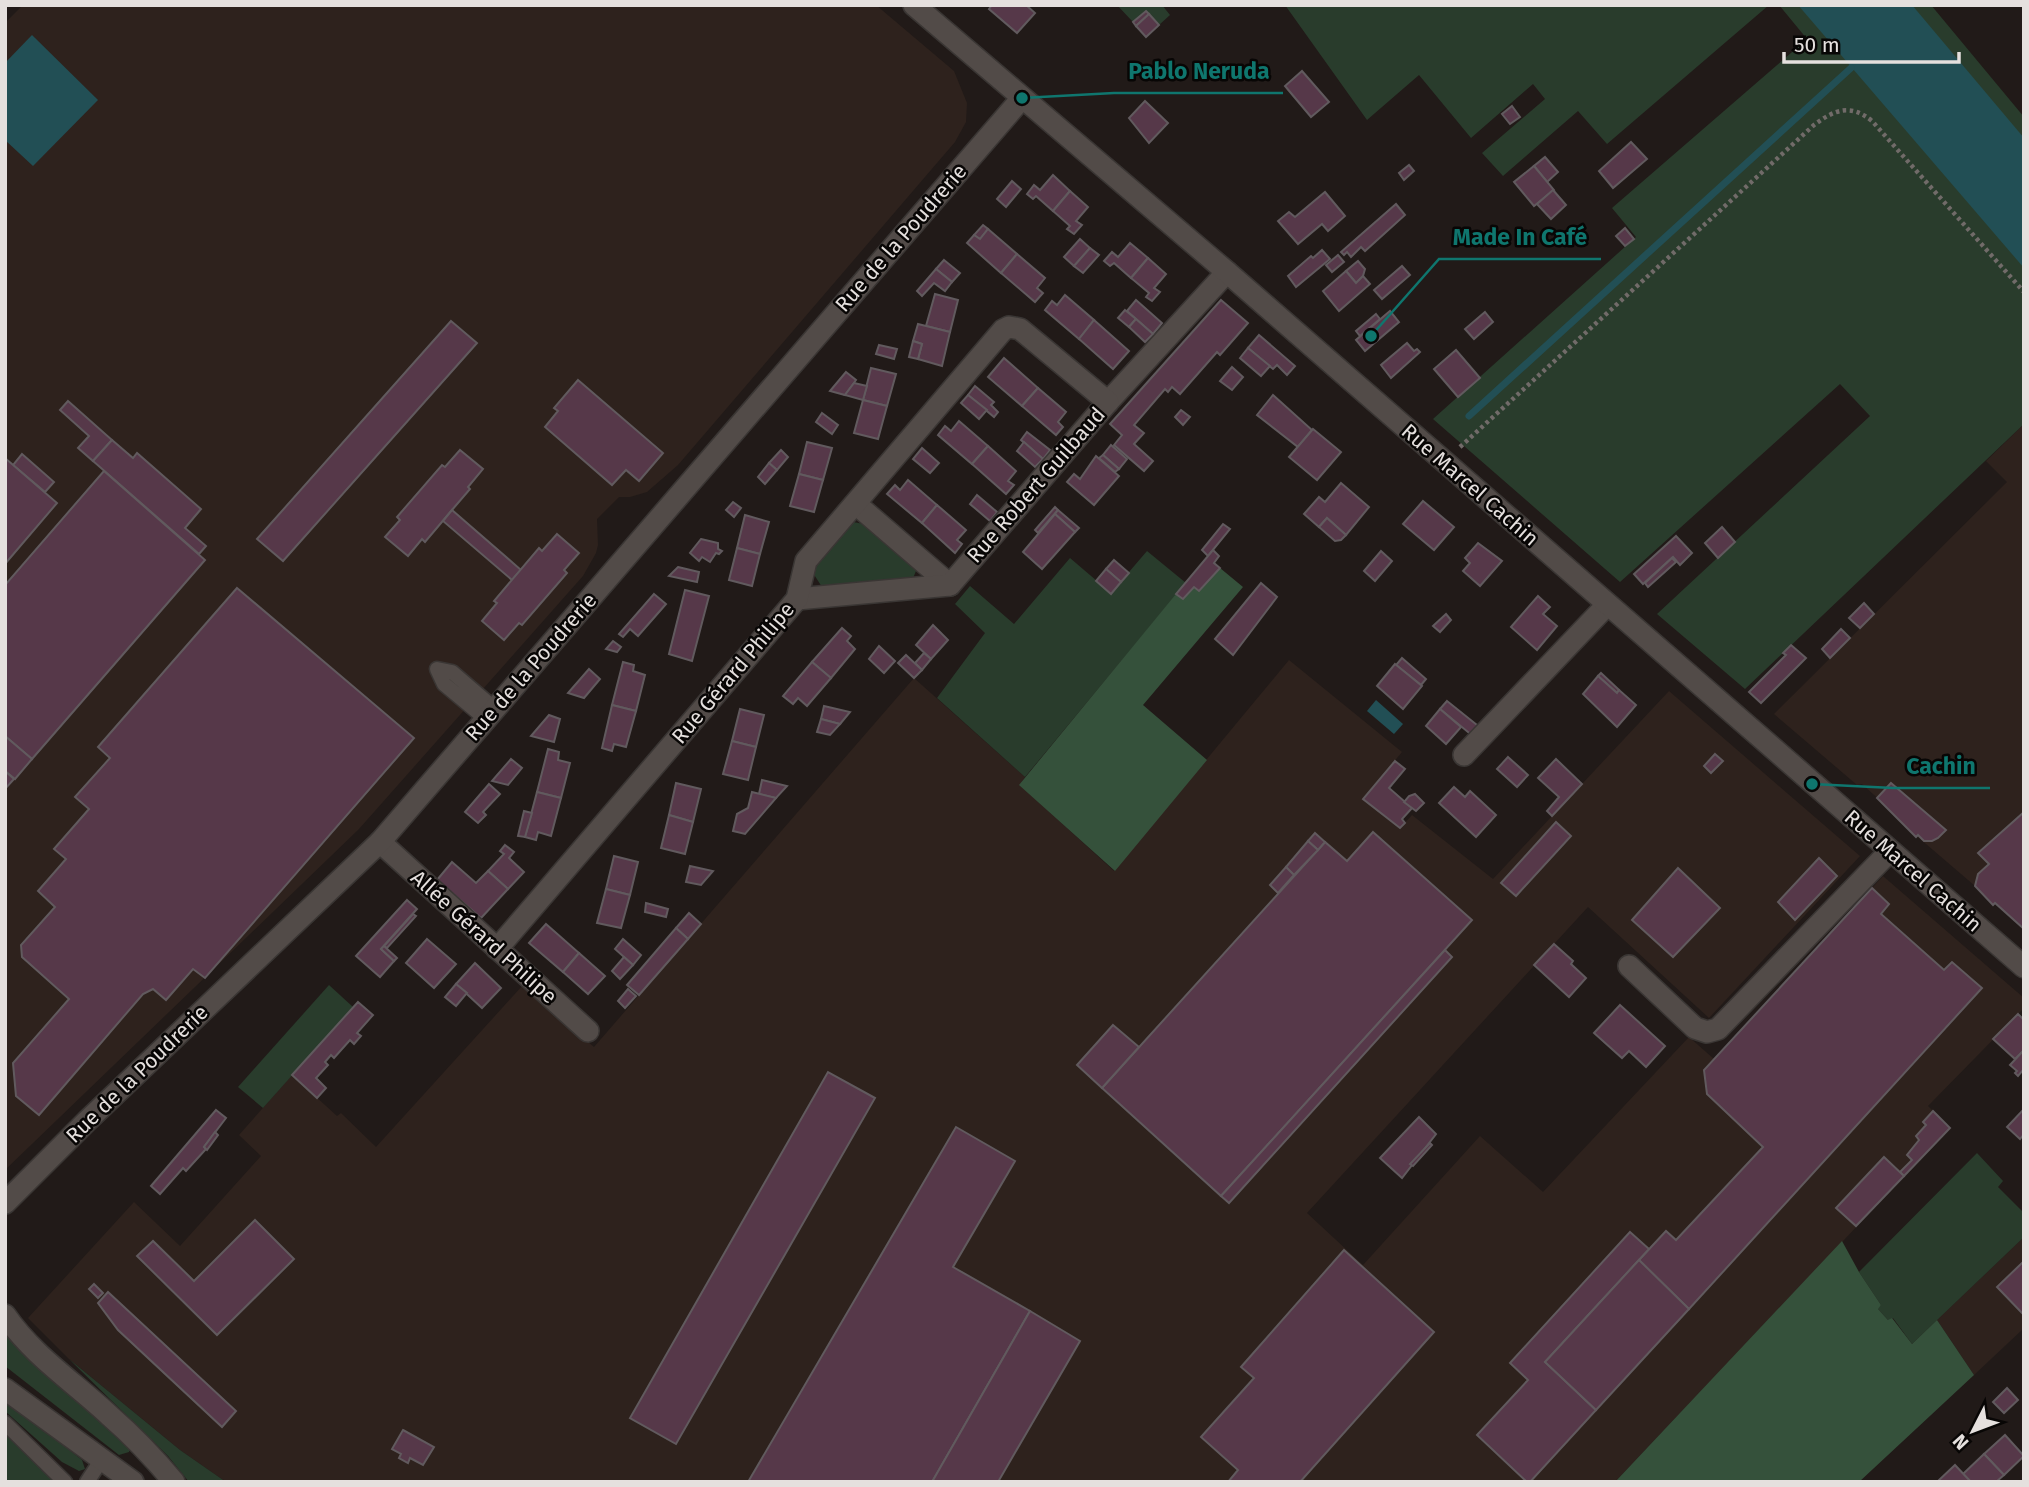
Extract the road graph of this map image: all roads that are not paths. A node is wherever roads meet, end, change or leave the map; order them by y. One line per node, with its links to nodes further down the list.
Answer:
1 (914, 5): 2 (street, Rue Marcel Cachin)
2 (1022, 98): 3 (street, Rue Marcel Cachin); 10 (street, Rue de la Poudrerie)
3 (1227, 272): 4 (street, Rue Robert Guilbaud); 8 (street, Rue Marcel Cachin)
4 (1108, 402): 5 (street, Rue Gérard Philipe); 6 (street, Rue Robert Guilbaud)
5 (856, 504): 6 (street); 7 (street, Rue Gérard Philipe)
6 (950, 584): 7 (street)
7 (797, 599): 12 (street, Rue Gérard Philipe)
8 (1607, 605): 9 (street); 11 (street, Rue Marcel Cachin)
9 (1464, 755)
10 (380, 842): 12 (street, Allée Gérard Philipe); 16 (street, Rue de la Poudrerie)
11 (1889, 851): 13 (street); 14 (street, Rue Marcel Cachin)
12 (497, 949): 15 (street, Allée Gérard Philipe)
13 (1629, 966)
14 (2024, 967)
15 (588, 1031)
16 (5, 1203)
17 (5, 1315): 24 (street)
18 (5, 1389): 20 (street)
19 (5, 1423): 21 (lane)
20 (102, 1460): 22 (lane); 23 (street)
21 (65, 1482)
22 (87, 1482)
23 (133, 1482)
24 (174, 1482)

